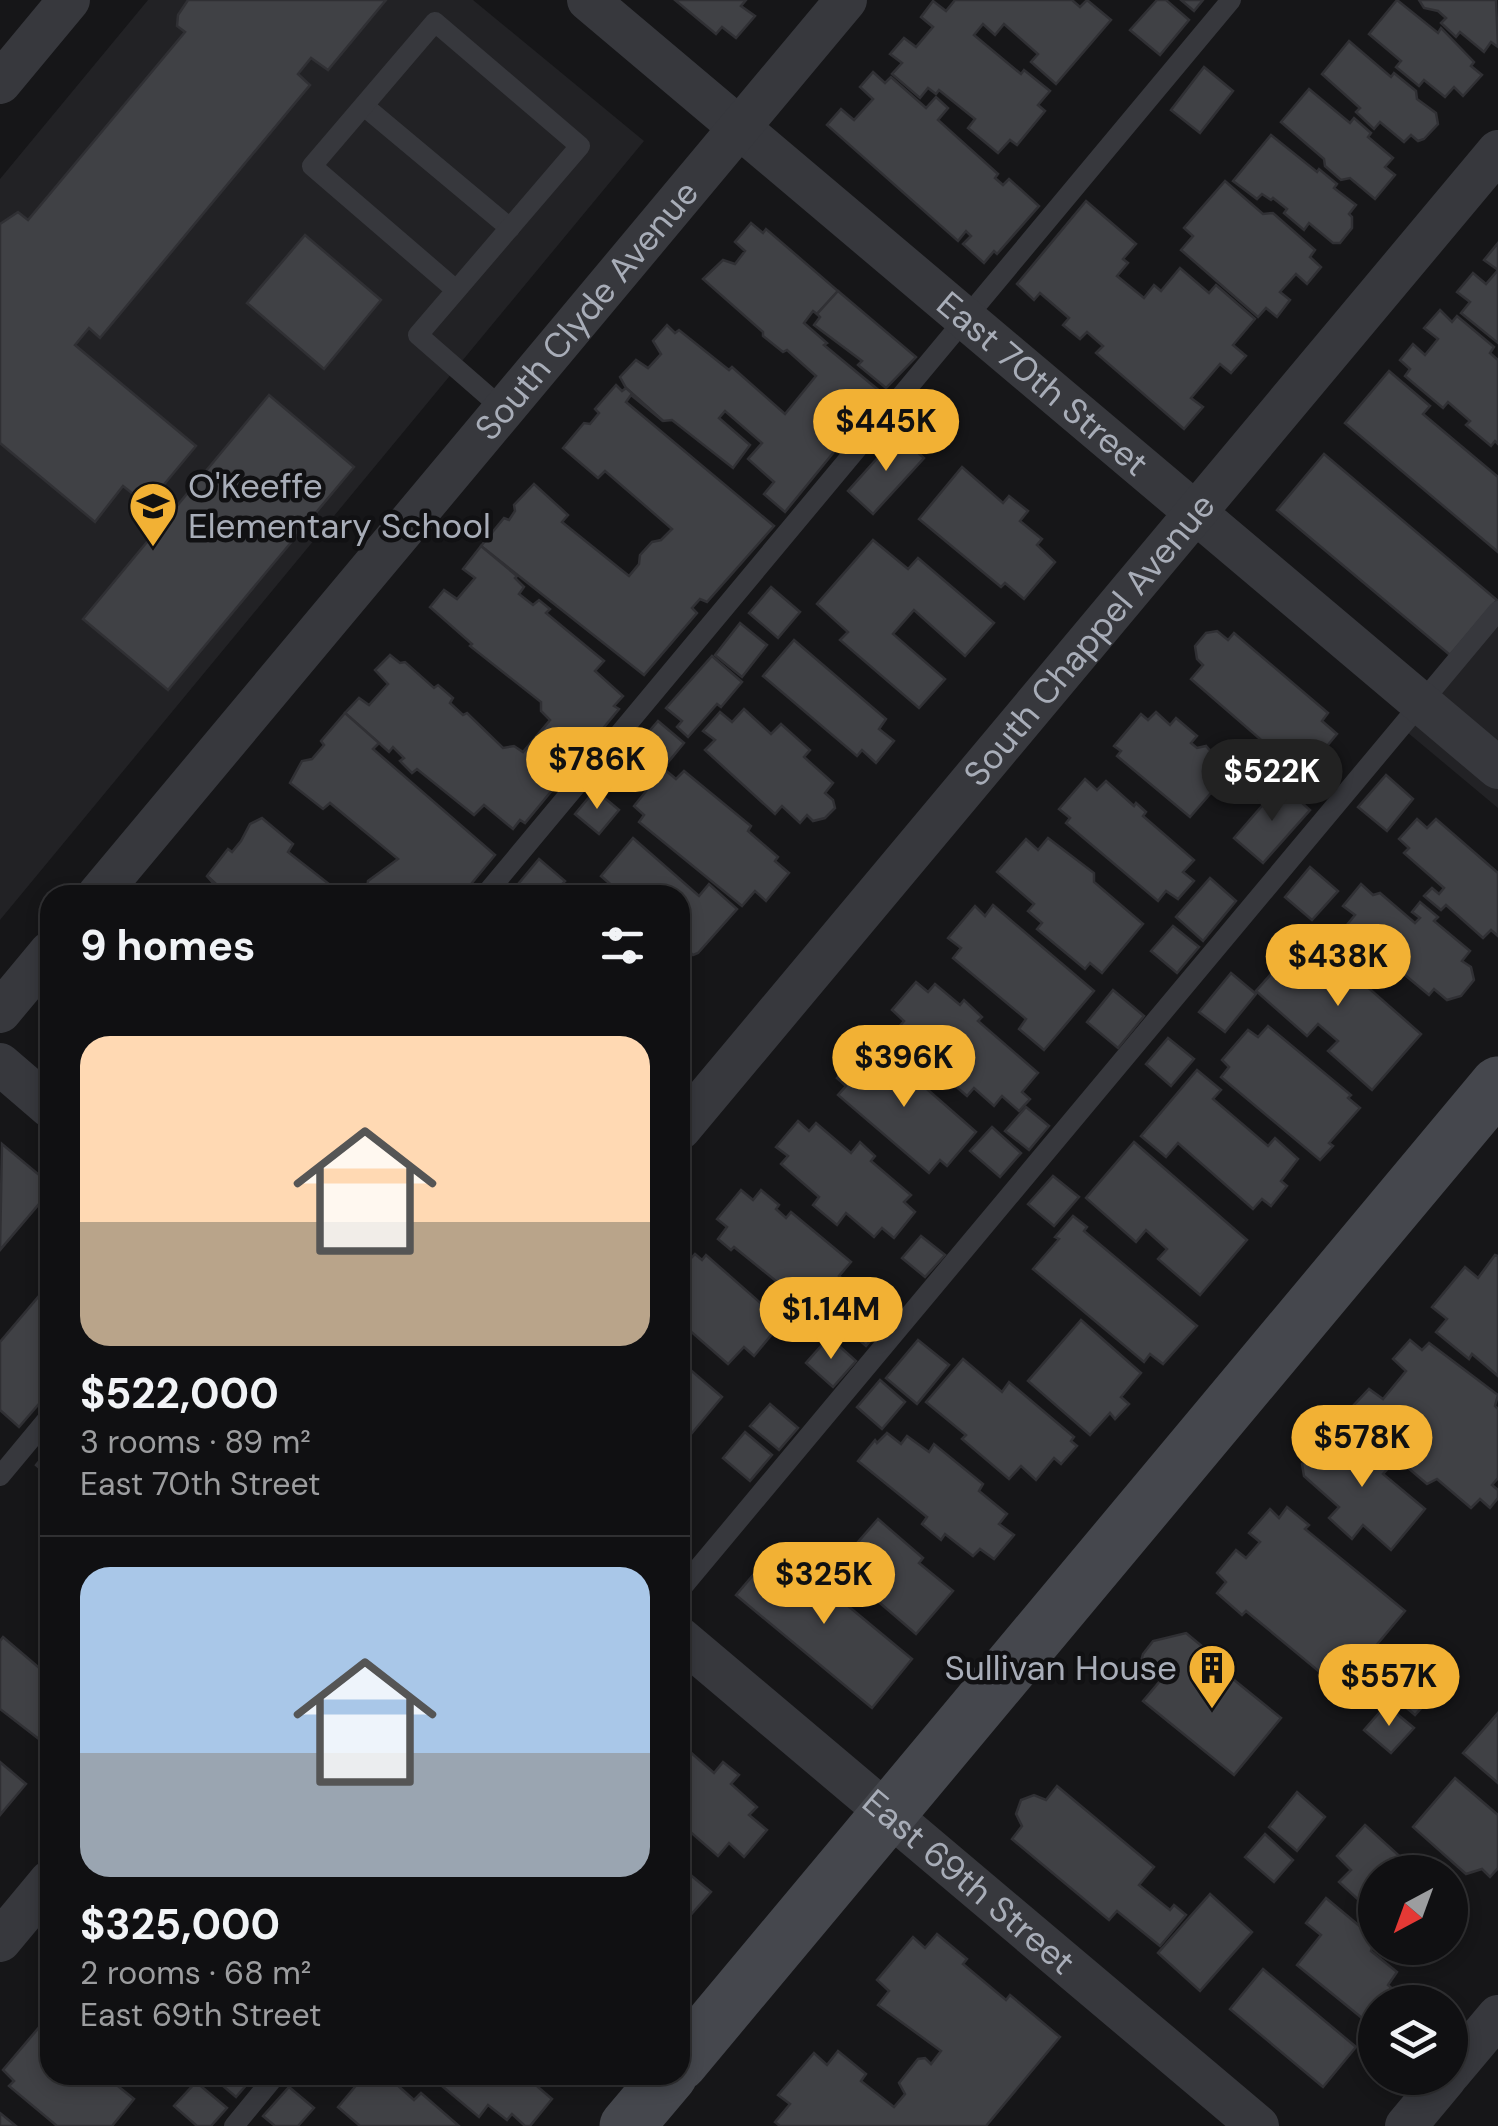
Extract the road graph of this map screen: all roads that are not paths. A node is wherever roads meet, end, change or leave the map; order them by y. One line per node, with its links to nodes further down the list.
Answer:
1 (69, 0): 5 (street)
2 (588, 0): 7 (street, East 70th Street)
3 (846, 0): 7 (street, South Clyde Avenue)
4 (1231, 0): 11 (lane)
5 (0, 82)
6 (364, 106): 9 (lane); 9 (lane); 10 (lane)
7 (739, 128): 11 (street, East 70th Street); 12 (street, South Clyde Avenue)
8 (1498, 151): 13 (street, South Chappel Avenue)
9 (510, 228): 10 (lane)
10 (456, 290): 12 (lane)
11 (966, 318): 13 (street, East 70th Street); 18 (lane)
12 (504, 410): 17 (street, South Clyde Avenue)
13 (1195, 513): 15 (street, East 70th Street); 24 (street, South Chappel Avenue)
14 (1498, 611): 15 (lane)
15 (1421, 703): 16 (street, East 70th Street); 27 (lane)
16 (1498, 768)
17 (106, 885)
18 (493, 885)
19 (40, 964): 20 (street)
20 (0, 1012)
21 (0, 1064): 23 (street)
22 (1498, 1084): 29 (street)
23 (40, 1098)
24 (690, 1117)
25 (40, 1428): 26 (lane)
26 (0, 1476)
27 (690, 1578)
28 (690, 1646): 29 (street, East 69th Street)
29 (888, 1813): 33 (street); 40 (street, East 69th Street)
30 (40, 1894): 31 (street)
31 (0, 1941)
32 (1498, 2016): 34 (street)
33 (690, 2050)
34 (1468, 2051)
35 (268, 2085): 38 (lane)
36 (662, 2085): 39 (street)
37 (1432, 2095): 41 (street)
38 (234, 2126)
39 (627, 2126)
40 (1258, 2126)
41 (1406, 2126)

